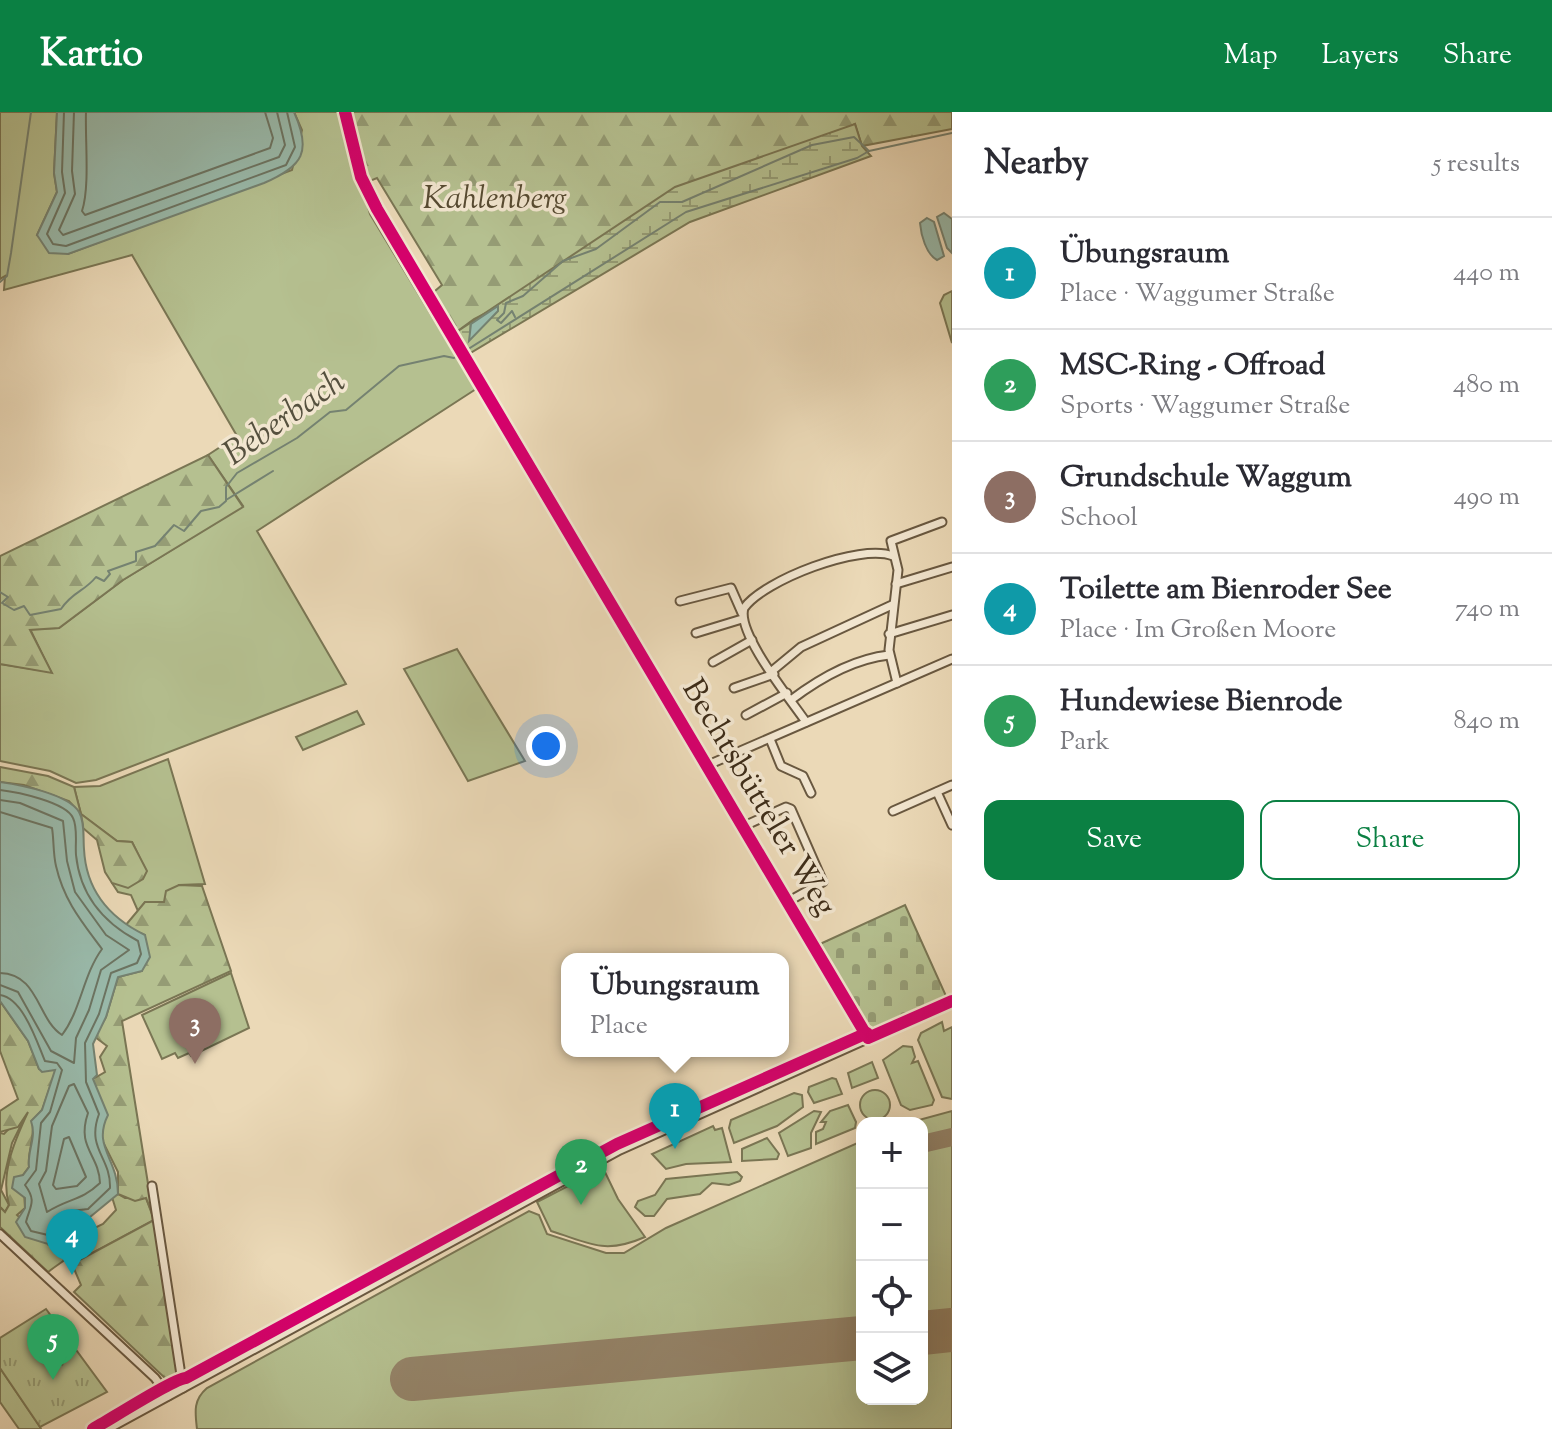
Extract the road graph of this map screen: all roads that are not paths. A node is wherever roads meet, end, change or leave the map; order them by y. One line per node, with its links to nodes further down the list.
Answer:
1 (942, 522): 2 (street)
2 (893, 556): 4 (street); 9 (street)
3 (952, 567): 4 (street)
4 (896, 584): 7 (street)
5 (601, 587): 23 (street, Bechtsbütteler Weg)
6 (680, 601): 9 (street)
7 (892, 605): 11 (street); 16 (street)
8 (952, 615): 11 (street)
9 (742, 616): 10 (street); 12 (street)
10 (696, 633)
11 (889, 634): 13 (street)
12 (752, 640): 15 (street); 16 (street)
13 (889, 655): 17 (street); 19 (street)
14 (952, 659): 17 (street)
15 (713, 662)
16 (773, 673): 18 (street); 19 (street)
17 (897, 683): 21 (street)
18 (734, 688)
19 (789, 696): 20 (street); 21 (street)
20 (746, 715)
21 (806, 722): 22 (street)
22 (770, 739): 23 (street); 26 (street)
23 (708, 765): 29 (street, Bechtsbütteler Weg)
24 (952, 785): 25 (street)
25 (937, 792): 27 (street); 28 (street)
26 (811, 793)
27 (893, 811)
28 (952, 825)
29 (744, 826): 30 (street, Bechtsbütteler Weg); 30 (street)
30 (789, 901): 32 (street, Bechtsbütteler Weg)
31 (952, 1001): 32 (street)
32 (868, 1038): 35 (street)
33 (152, 1186): 35 (street)
34 (0, 1234): 36 (street)
35 (183, 1388): 36 (street)
36 (168, 1396): 37 (street)
37 (108, 1429)

